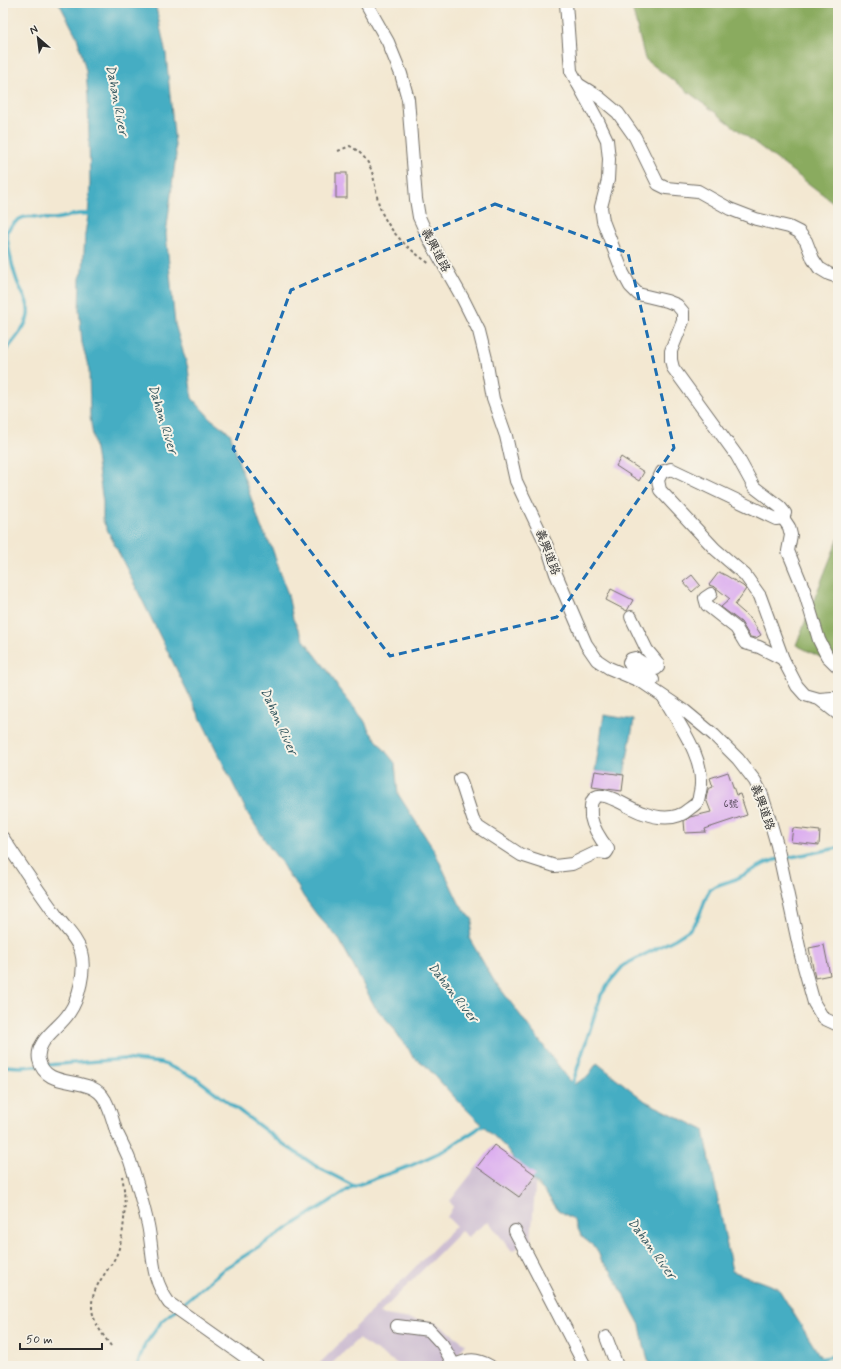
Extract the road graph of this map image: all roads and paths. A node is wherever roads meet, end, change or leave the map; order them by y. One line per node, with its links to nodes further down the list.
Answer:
1 (366, 3): 12 (street, 義興道路)
2 (566, 3): 3 (street)
3 (577, 83): 6 (street); 7 (street)
4 (338, 151): 5 (path)
5 (431, 264)
6 (838, 277)
7 (783, 518): 10 (street); 11 (street)
8 (711, 594): 10 (street)
9 (631, 617): 12 (street)
10 (783, 659): 13 (street)
11 (838, 667)
12 (662, 695): 16 (street); 18 (street, 義興道路)
13 (819, 698): 14 (street); 15 (street)
14 (838, 699)
15 (838, 714)
16 (460, 779)
17 (3, 838): 25 (street)
18 (838, 1025)
19 (121, 1172): 23 (path)
20 (515, 1231): 27 (street)
21 (397, 1326): 24 (street)
22 (606, 1337): 28 (street)
23 (111, 1346)
24 (454, 1365): 26 (street)
25 (258, 1366)
26 (490, 1366)
27 (585, 1366)
28 (617, 1366)

